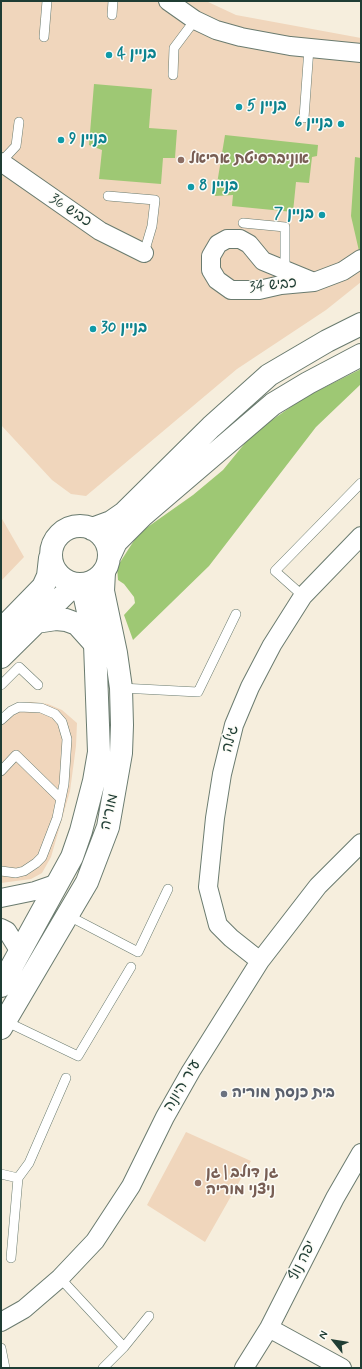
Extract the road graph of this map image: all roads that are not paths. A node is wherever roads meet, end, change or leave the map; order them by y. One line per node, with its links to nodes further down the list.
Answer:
1 (47, 1): 6 (lane)
2 (113, 1): 4 (lane)
3 (168, 1): 5 (street)
4 (112, 15)
5 (195, 20): 7 (street); 9 (lane)
6 (44, 37)
7 (309, 48): 8 (street); 10 (lane)
8 (361, 54)
9 (173, 75)
10 (304, 118)
11 (19, 122): 12 (lane)
12 (1, 162): 15 (street, כביש 36)
13 (108, 196): 15 (lane)
14 (242, 223): 17 (lane)
15 (144, 253)
16 (361, 259): 18 (street, כביש 34)
17 (285, 270): 18 (street, כביש 34); 18 (street, כביש 34)
18 (314, 282)
19 (361, 324): 22 (main road)
20 (361, 355): 25 (main road)
21 (361, 483): 27 (lane)
22 (92, 528): 24 (main road); 25 (main road)
23 (361, 536): 27 (street, גילה)
24 (50, 558): 26 (main road); 30 (main road)
25 (106, 565): 26 (main road); 35 (main road, מוריה)
26 (77, 585): 29 (main road); 31 (main road, מוריה)
27 (303, 596): 47 (street, גילה)
28 (236, 614): 35 (lane)
29 (36, 622): 31 (main road); 32 (main road)
30 (1, 630)
31 (95, 644): 41 (main road, מוריה)
32 (1, 657)
33 (1, 685): 34 (lane)
34 (38, 685)
35 (121, 688): 44 (main road, מוריה)
36 (1, 720): 38 (lane)
37 (1, 771): 38 (lane)
38 (61, 799): 40 (lane)
39 (361, 843): 47 (street, עיר היונה)
40 (1, 871)
41 (58, 883): 43 (street); 46 (main road, מוריה)
42 (168, 889): 44 (lane)
43 (1, 898)
44 (68, 915): 50 (main road, מוריה)
45 (1, 928): 46 (street)
46 (20, 952): 49 (main road, מוריה)
47 (260, 961): 56 (street, עיר היונה)
48 (131, 967): 50 (lane)
49 (1, 986)
50 (3, 1024)
51 (66, 1078): 54 (lane)
52 (361, 1153): 59 (street, יפה נוף)
53 (1, 1174): 54 (lane)
54 (18, 1178): 55 (lane)
55 (11, 1258)
56 (60, 1278): 58 (street, עיר היונה); 60 (lane)
57 (149, 1316): 60 (lane)
58 (1, 1322)
59 (269, 1328): 64 (street, יפה נוף); 65 (street)
60 (124, 1346): 63 (lane)
61 (1, 1348): 62 (lane)
62 (5, 1368)
63 (103, 1368)
64 (244, 1368)
65 (342, 1368)

